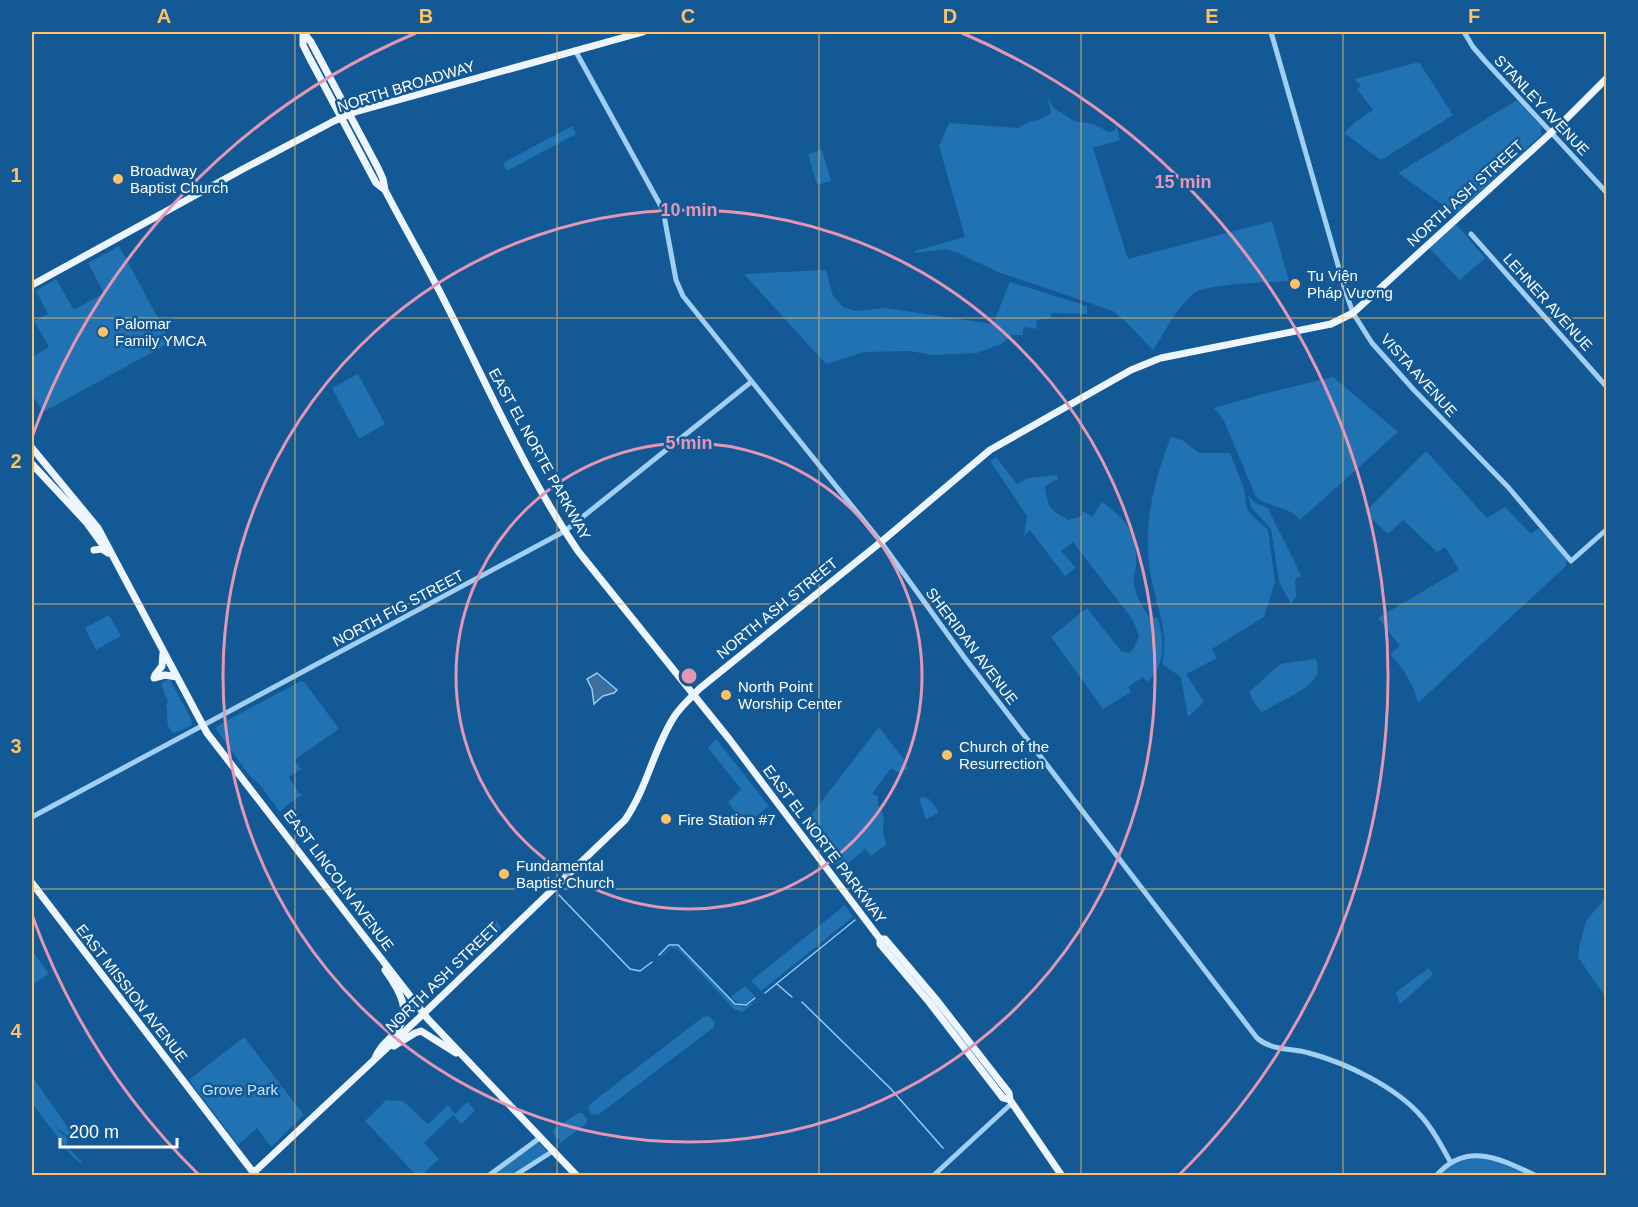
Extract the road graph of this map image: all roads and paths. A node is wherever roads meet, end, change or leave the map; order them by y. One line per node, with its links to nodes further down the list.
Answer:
1 (303, 32): 7 (main road, EAST EL NORTE PARKWAY); 8 (main road, EAST EL NORTE PARKWAY)
2 (643, 32): 5 (main road, NORTH BROADWAY)
3 (1271, 32): 14 (street, VISTA AVENUE)
4 (1464, 32): 9 (street, STANLEY AVENUE)
5 (575, 50): 7 (main road, NORTH BROADWAY); 15 (street, SHERIDAN AVENUE)
6 (1606, 79): 9 (main road, NORTH ASH STREET)
7 (349, 115): 8 (main road, NORTH BROADWAY); 10 (main road, EAST EL NORTE PARKWAY)
8 (341, 118): 10 (main road, EAST EL NORTE PARKWAY); 13 (main road, NORTH BROADWAY)
9 (1551, 132): 11 (street, STANLEY AVENUE); 14 (main road, NORTH ASH STREET)
10 (385, 190): 20 (main road, EAST EL NORTE PARKWAY)
11 (1606, 192)
12 (1471, 234): 16 (street, LEHNER AVENUE)
13 (32, 285)
14 (1353, 313): 19 (street, VISTA AVENUE); 21 (main road, NORTH ASH STREET)
15 (751, 382): 20 (street, NORTH FIG STREET); 21 (street, SHERIDAN AVENUE)
16 (1606, 386)
17 (32, 448): 24 (main road)
18 (32, 464): 23 (main road)
19 (1606, 530)
20 (565, 531): 27 (main road, EAST EL NORTE PARKWAY); 28 (street, NORTH FIG STREET)
21 (881, 542): 27 (main road, NORTH ASH STREET); 39 (street, SHERIDAN AVENUE)
22 (94, 550): 23 (main road)
23 (108, 553): 24 (main road)
24 (120, 571): 25 (main road, EAST LINCOLN AVENUE)
25 (163, 651): 26 (main road, EAST LINCOLN AVENUE); 26 (main road)
26 (177, 678): 28 (main road, EAST LINCOLN AVENUE)
27 (694, 695): 32 (main road, NORTH ASH STREET); 36 (main road, EAST EL NORTE PARKWAY)
28 (203, 726): 29 (street, NORTH FIG STREET); 31 (main road, EAST LINCOLN AVENUE)
29 (32, 818)
30 (32, 883): 40 (main road, EAST MISSION AVENUE)
31 (356, 926): 32 (main road, EAST LINCOLN AVENUE); 34 (main road)
32 (424, 1012): 33 (main road, NORTH ASH STREET); 35 (main road, EAST LINCOLN AVENUE)
33 (381, 1053): 34 (main road, NORTH ASH STREET); 35 (main road)
34 (375, 1059): 40 (main road, NORTH ASH STREET)
35 (471, 1062): 37 (main road, EAST LINCOLN AVENUE)
36 (1011, 1101): 44 (street); 45 (main road, EAST EL NORTE PARKWAY)
37 (541, 1137): 38 (main road, EAST LINCOLN AVENUE); 41 (street)
38 (554, 1151): 42 (street); 43 (main road, EAST LINCOLN AVENUE)
39 (1451, 1163): 46 (street); 47 (street)
40 (253, 1175)
41 (488, 1176)
42 (514, 1176)
43 (577, 1176)
44 (933, 1176)
45 (1062, 1176)
46 (1436, 1176)
47 (1537, 1176)

